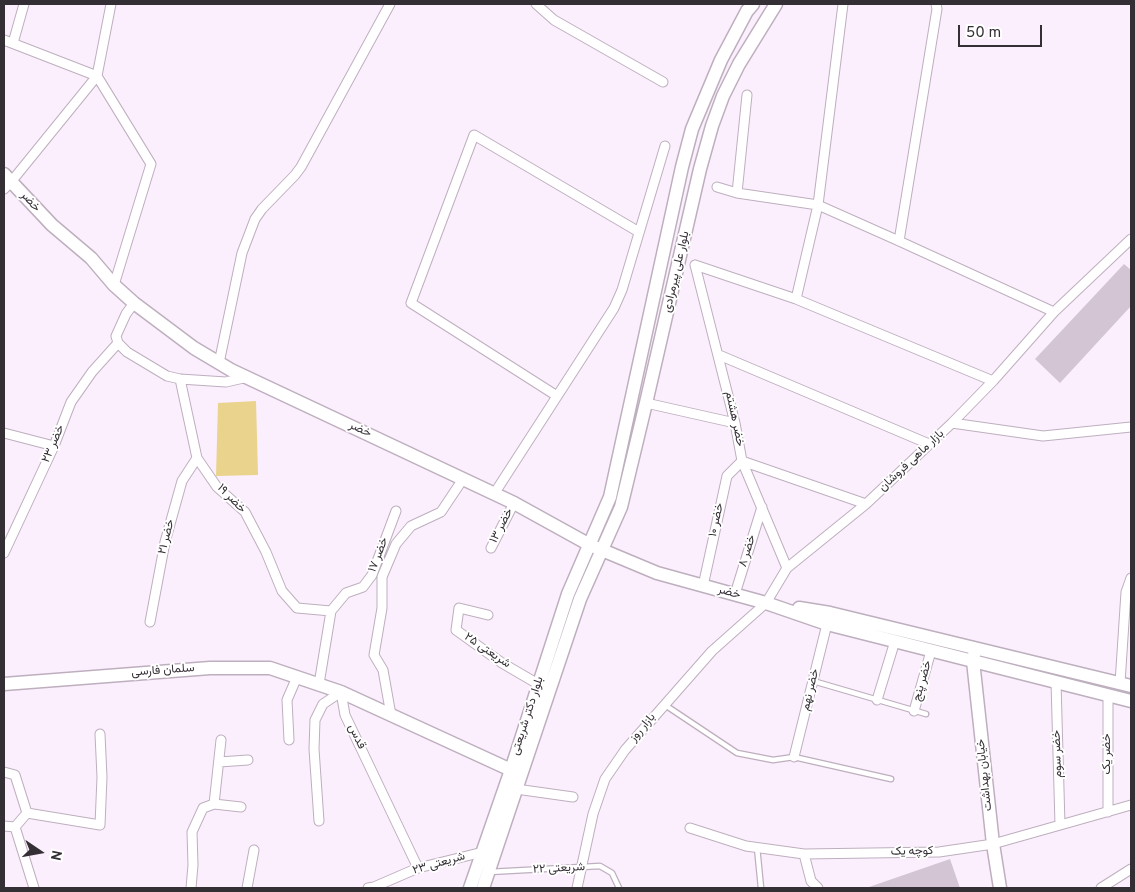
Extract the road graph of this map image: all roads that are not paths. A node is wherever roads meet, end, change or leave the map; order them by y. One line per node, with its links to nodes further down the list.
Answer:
1 (24, 4): 9 (street)
2 (111, 4): 10 (street)
3 (390, 4): 27 (street)
4 (536, 4): 11 (street)
5 (753, 4): 32 (street, بلوار علی پیرمرادی)
6 (776, 4): 33 (street, بلوار علی پیرمرادی)
7 (843, 4): 17 (street)
8 (936, 4): 20 (street)
9 (8, 42): 10 (street)
10 (97, 76): 14 (street); 21 (street)
11 (663, 82)
12 (747, 95): 16 (street)
13 (665, 146): 18 (street)
14 (6, 182): 21 (street, خضر)
15 (717, 187): 16 (street)
16 (736, 193): 17 (street)
17 (818, 205): 20 (street); 22 (street)
18 (639, 232): 31 (street); 31 (street)
19 (1131, 239): 24 (street)
20 (899, 240): 24 (street)
21 (114, 285): 23 (street, خضر)
22 (796, 299): 26 (street, خضر هشتم); 30 (street)
23 (134, 303): 25 (street); 27 (street, خضر)
24 (1054, 312): 30 (street)
25 (118, 343): 29 (street); 39 (street, خضر ۲۳)
26 (719, 355): 34 (street, خضر هشتم); 38 (street)
27 (219, 363): 28 (street, خضر)
28 (248, 377): 29 (street); 42 (street, خضر)
29 (180, 379): 40 (street, خضر ۱۹)
30 (993, 381): 35 (street)
31 (557, 396): 43 (street)
32 (632, 399): 33 (street); 48 (street, بلوار علی پیرمرادی)
33 (646, 403): 34 (street); 50 (street, بلوار علی پیرمرادی)
34 (735, 423): 41 (street, خضر هشتم)
35 (952, 424): 36 (street, بازار ماهی فروشان); 38 (street, بازار ماهی فروشان)
36 (1131, 427)
37 (4, 433): 39 (street)
38 (929, 444): 45 (street, بازار ماهی فروشان)
39 (54, 446): 51 (street, خضر ۲۳)
40 (197, 458): 59 (street, خضر ۱۹); 61 (street, خضر ۲۱)
41 (742, 461): 45 (street); 46 (street, خضر هشتم); 54 (street, خضر ۱۰)
42 (463, 478): 43 (street, خضر); 81 (street)
43 (494, 494): 44 (street, خضر)
44 (514, 503): 48 (street, خضر); 49 (street, خضر ۱۳)
45 (866, 504): 52 (street, بازار ماهی فروشان)
46 (762, 507): 52 (street, خضر هشتم); 56 (street, خضر ۸)
47 (396, 510): 59 (street, خضر ۱۷)
48 (590, 545): 50 (street, خضر); 55 (street, بلوار دکتر شریعتی)
49 (491, 548)
50 (602, 551): 54 (street, خضر); 57 (street, بلوار دکتر شریعتی)
51 (4, 553)
52 (787, 568): 58 (street, بازار ماهی فروشان)
53 (1131, 578): 73 (street)
54 (702, 586): 56 (street, خضر)
55 (568, 594): 57 (street); 72 (street, بلوار دکتر شریعتی)
56 (735, 594): 58 (street, خضر)
57 (580, 599): 91 (street, بلوار دکتر شریعتی)
58 (766, 603): 62 (street, خضر); 64 (street, خضر); 78 (street, بازار روز)
59 (331, 611): 71 (street)
60 (488, 616): 72 (street, شریعتی ۲۵)
61 (150, 622)
62 (827, 624): 63 (street, خضر); 68 (street, خضر نهم)
63 (895, 641): 65 (street, خضر); 76 (street)
64 (976, 648): 66 (street, خیابان بهداشت); 73 (street, خضر)
65 (931, 651): 66 (street, خضر); 79 (street, خضر پنج)
66 (973, 661): 69 (street, خضر); 103 (street, خیابان بهداشت)
67 (298, 677): 70 (street, سلمان فارسی); 71 (street, سلمان فارسی); 84 (street)
68 (813, 681): 76 (lane); 85 (street, خضر نهم)
69 (1056, 682): 75 (street, خضر); 99 (street, خضر سوم)
70 (4, 684)
71 (319, 684): 74 (street)
72 (538, 684): 88 (street, بلوار دکتر شریعتی)
73 (1126, 685)
74 (341, 692): 81 (street); 98 (street); 109 (street, قدس)
75 (1108, 696): 77 (street, خضر); 96 (street, خضر یک)
76 (877, 700): 79 (lane)
77 (1131, 702)
78 (663, 704): 85 (lane); 108 (street, بازار روز)
79 (914, 711): 80 (lane)
80 (926, 714)
81 (390, 715): 88 (street)
82 (100, 734): 97 (street)
83 (221, 740): 87 (street)
84 (289, 740)
85 (794, 756): 90 (lane)
86 (248, 760): 87 (street)
87 (218, 762): 93 (street)
88 (511, 770): 106 (street, بلوار دکتر شریعتی)
89 (4, 772): 97 (street)
90 (891, 779)
91 (516, 789): 92 (street); 111 (street, بلوار دکتر شریعتی)
92 (573, 797)
93 (214, 804): 95 (street); 113 (street)
94 (1131, 805): 96 (street, کوچه یک)
95 (241, 806)
96 (1108, 812): 99 (street, کوچه یک)
97 (27, 813): 101 (street)
98 (319, 821)
99 (1060, 825): 103 (street, کوچه یک)
100 (4, 826): 101 (street)
101 (15, 827): 112 (street)
102 (690, 828): 104 (street, کوچه یک)
103 (993, 844): 107 (street, کوچه یک); 122 (street, خیابان بهداشت)
104 (756, 848): 107 (street, کوچه یک); 120 (lane)
105 (254, 850): 114 (street)
106 (482, 852): 109 (street, شریعتی ۲۳); 116 (street, بلوار دکتر شریعتی)
107 (804, 854): 121 (street)
108 (582, 867): 111 (lane, شریعتی ۲۲); 118 (street, بازار روز); 119 (lane, شریعتی ۲۲)
109 (418, 868): 115 (street, شریعتی ۲۳)
110 (1131, 869): 123 (street)
111 (488, 872): 117 (street, بلوار دکتر شریعتی)
112 (34, 888)
113 (191, 888)
114 (247, 888)
115 (368, 888)
116 (470, 888)
117 (483, 888)
118 (577, 888)
119 (619, 888)
120 (761, 888)
121 (818, 888)
122 (1000, 888)
123 (1101, 888)

